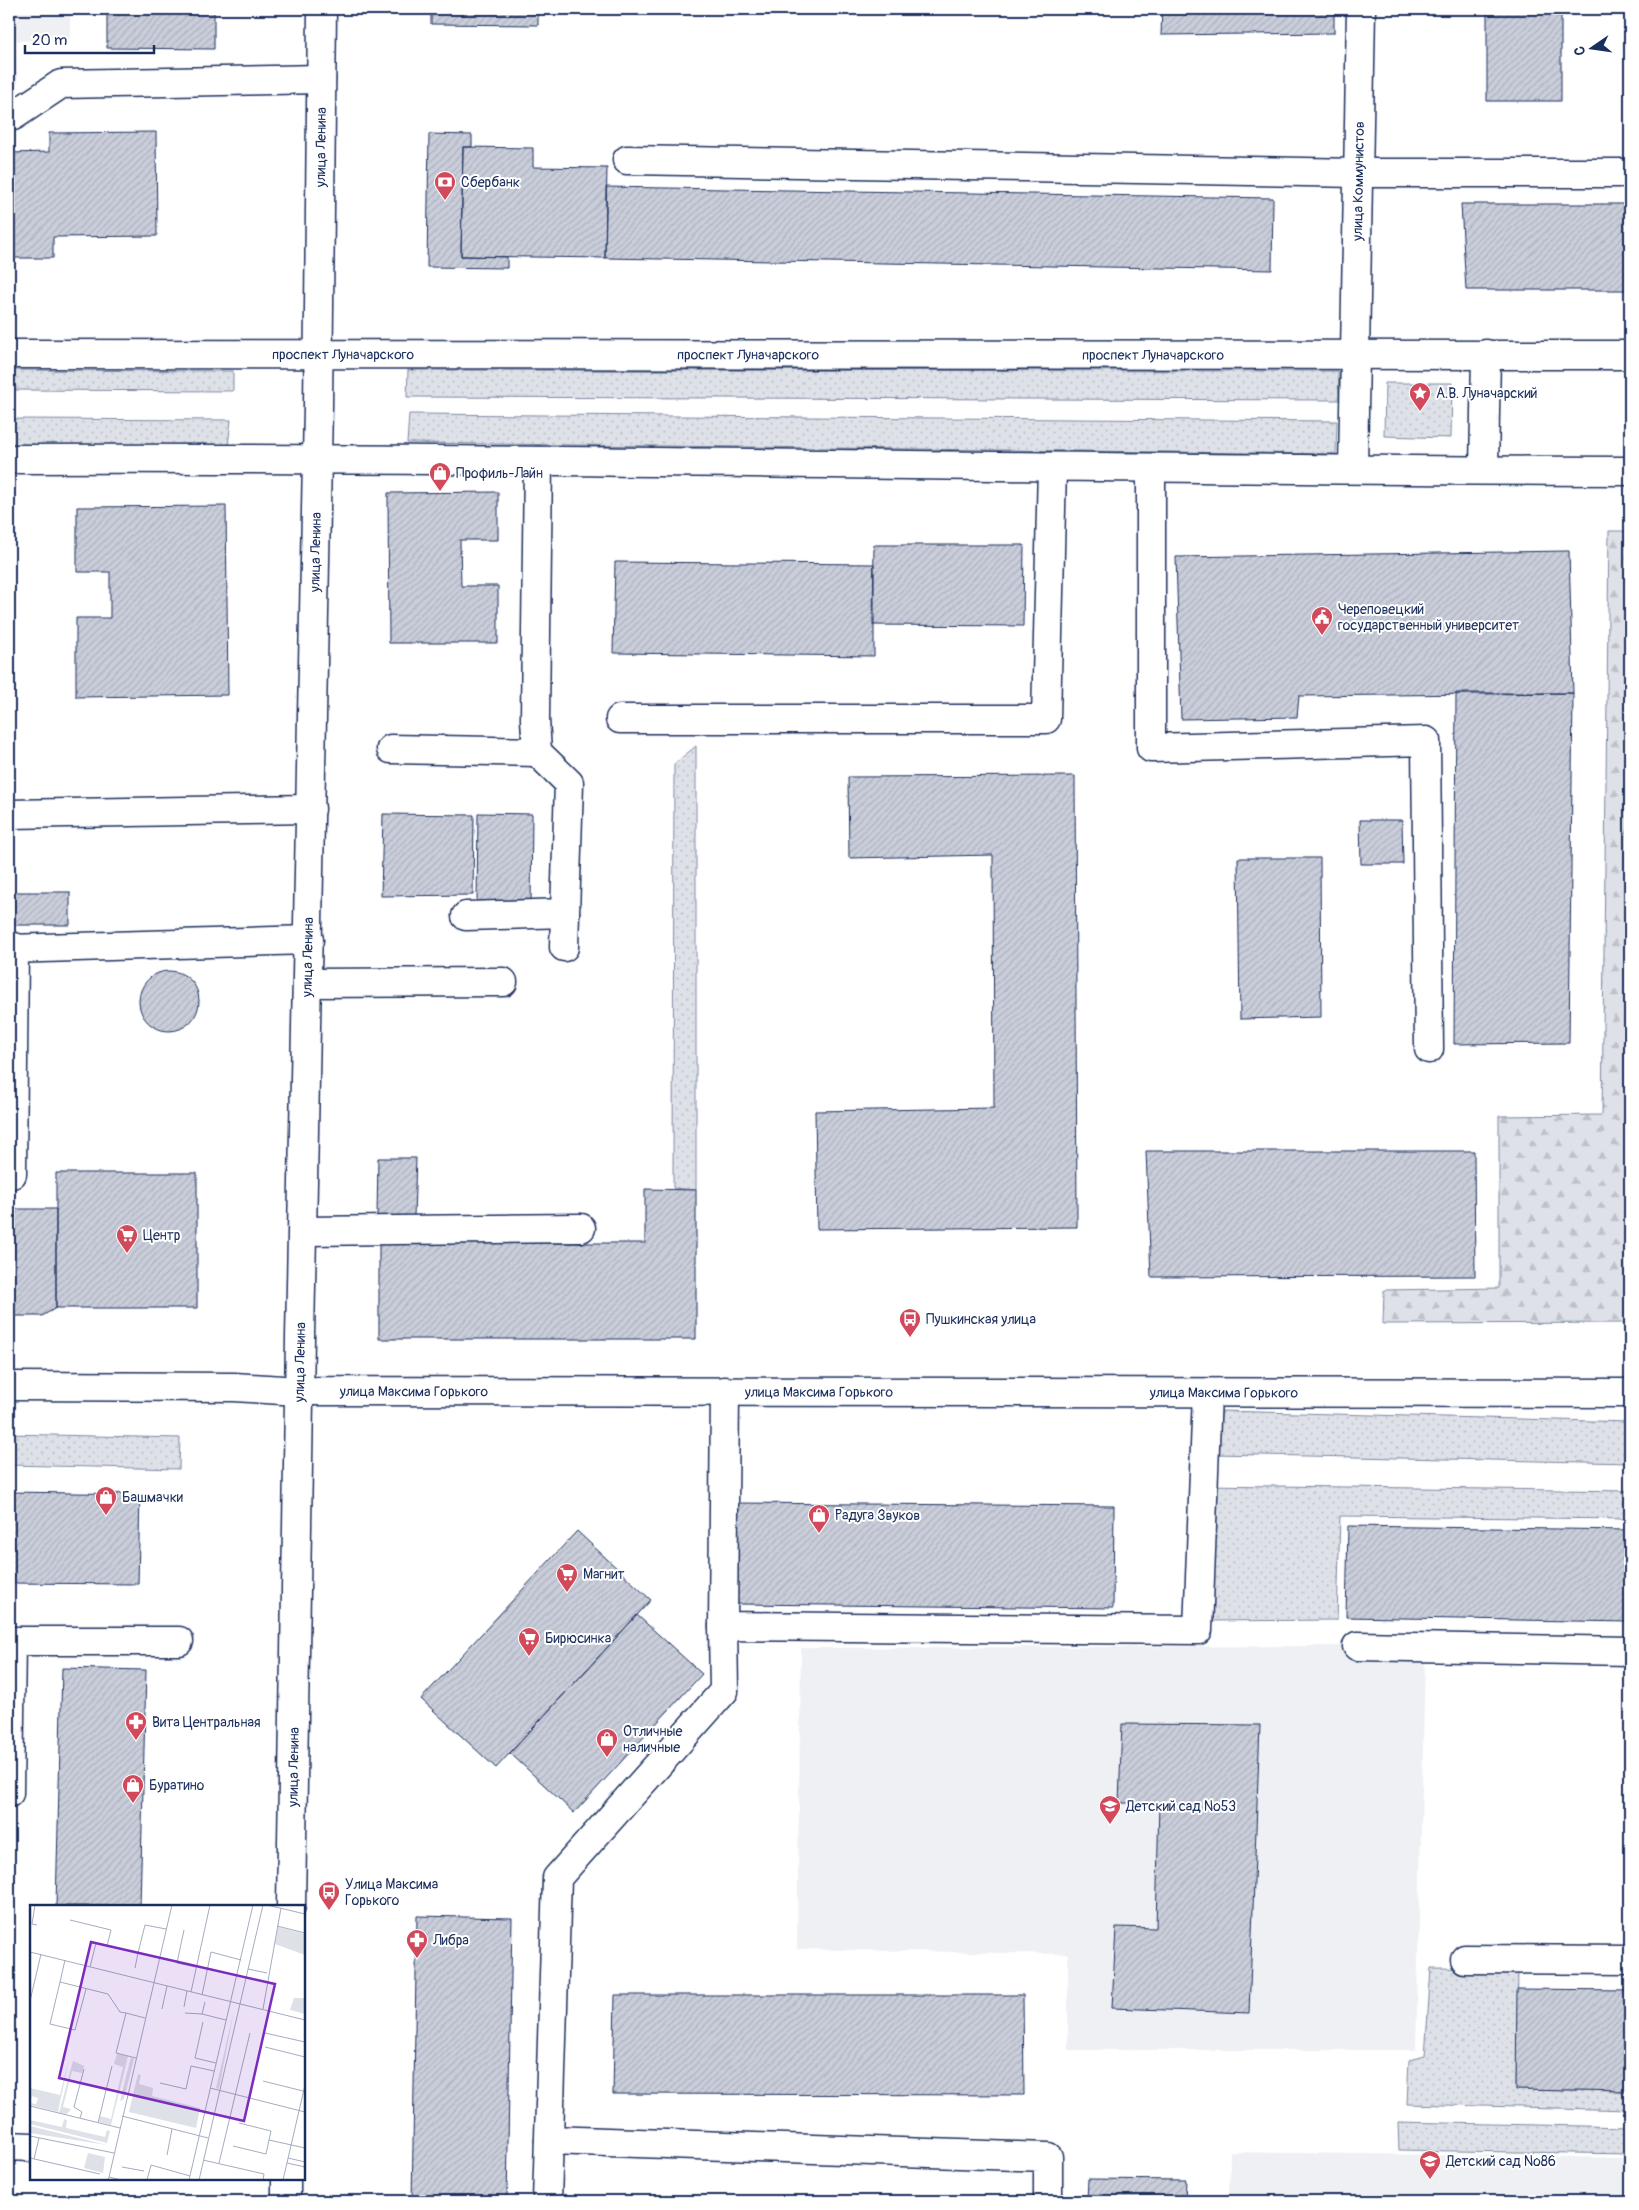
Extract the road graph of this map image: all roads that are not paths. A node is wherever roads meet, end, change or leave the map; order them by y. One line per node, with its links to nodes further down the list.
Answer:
1 (322, 9): 3 (street, улица Ленина)
2 (1361, 9): 6 (street, улица Коммунистов)
3 (321, 79): 4 (street); 11 (street, улица Ленина)
4 (9, 116)
5 (627, 160): 6 (street)
6 (1358, 173): 7 (street); 9 (street, улица Коммунистов)
7 (1630, 173)
8 (9, 354): 11 (street, проспект Луначарского)
9 (1354, 354): 10 (street, проспект Луначарского); 11 (street, проспект Луначарского); 18 (street, улица Коммунистов)
10 (1486, 354): 12 (street, проспект Луначарского); 19 (street)
11 (318, 355): 13 (street, улица Ленина)
12 (1630, 355)
13 (317, 458): 14 (street); 15 (street); 24 (street, улица Ленина)
14 (9, 459)
15 (538, 461): 16 (street); 23 (street)
16 (1052, 467): 17 (street); 21 (street)
17 (1151, 468): 18 (street); 33 (street)
18 (1353, 469): 19 (street)
19 (1484, 470): 20 (street)
20 (1630, 470)
21 (620, 719)
22 (391, 749): 23 (street)
23 (537, 752): 26 (street)
24 (311, 809): 25 (street); 28 (street, улица Ленина)
25 (9, 814)
26 (565, 913): 27 (street); 29 (street)
27 (466, 916)
28 (309, 940): 30 (street); 32 (street, улица Ленина)
29 (564, 947)
30 (12, 948): 34 (street)
31 (503, 982): 32 (street)
32 (308, 983): 36 (street, улица Ленина)
33 (1429, 1049)
34 (9, 1174)
35 (581, 1228): 36 (street)
36 (303, 1231): 38 (street, улица Ленина)
37 (9, 1386): 38 (street, улица Максима Горького)
38 (299, 1391): 39 (street, улица Максима Горького); 48 (street, улица Ленина)
39 (725, 1391): 40 (street, улица Максима Горького); 42 (street)
40 (1207, 1393): 41 (street, улица Максима Горького); 42 (street)
41 (1630, 1393)
42 (723, 1626): 51 (street)
43 (10, 1641): 44 (street); 47 (street)
44 (180, 1641)
45 (1357, 1646): 46 (street)
46 (1630, 1651)
47 (9, 1793)
48 (291, 1905)
49 (1465, 1959): 50 (street)
50 (1630, 1960)
51 (549, 2140): 56 (street); 57 (street)
52 (9, 2146): 53 (street)
53 (30, 2146)
54 (286, 2180): 55 (street)
55 (286, 2201)
56 (547, 2201)
57 (1048, 2201)

